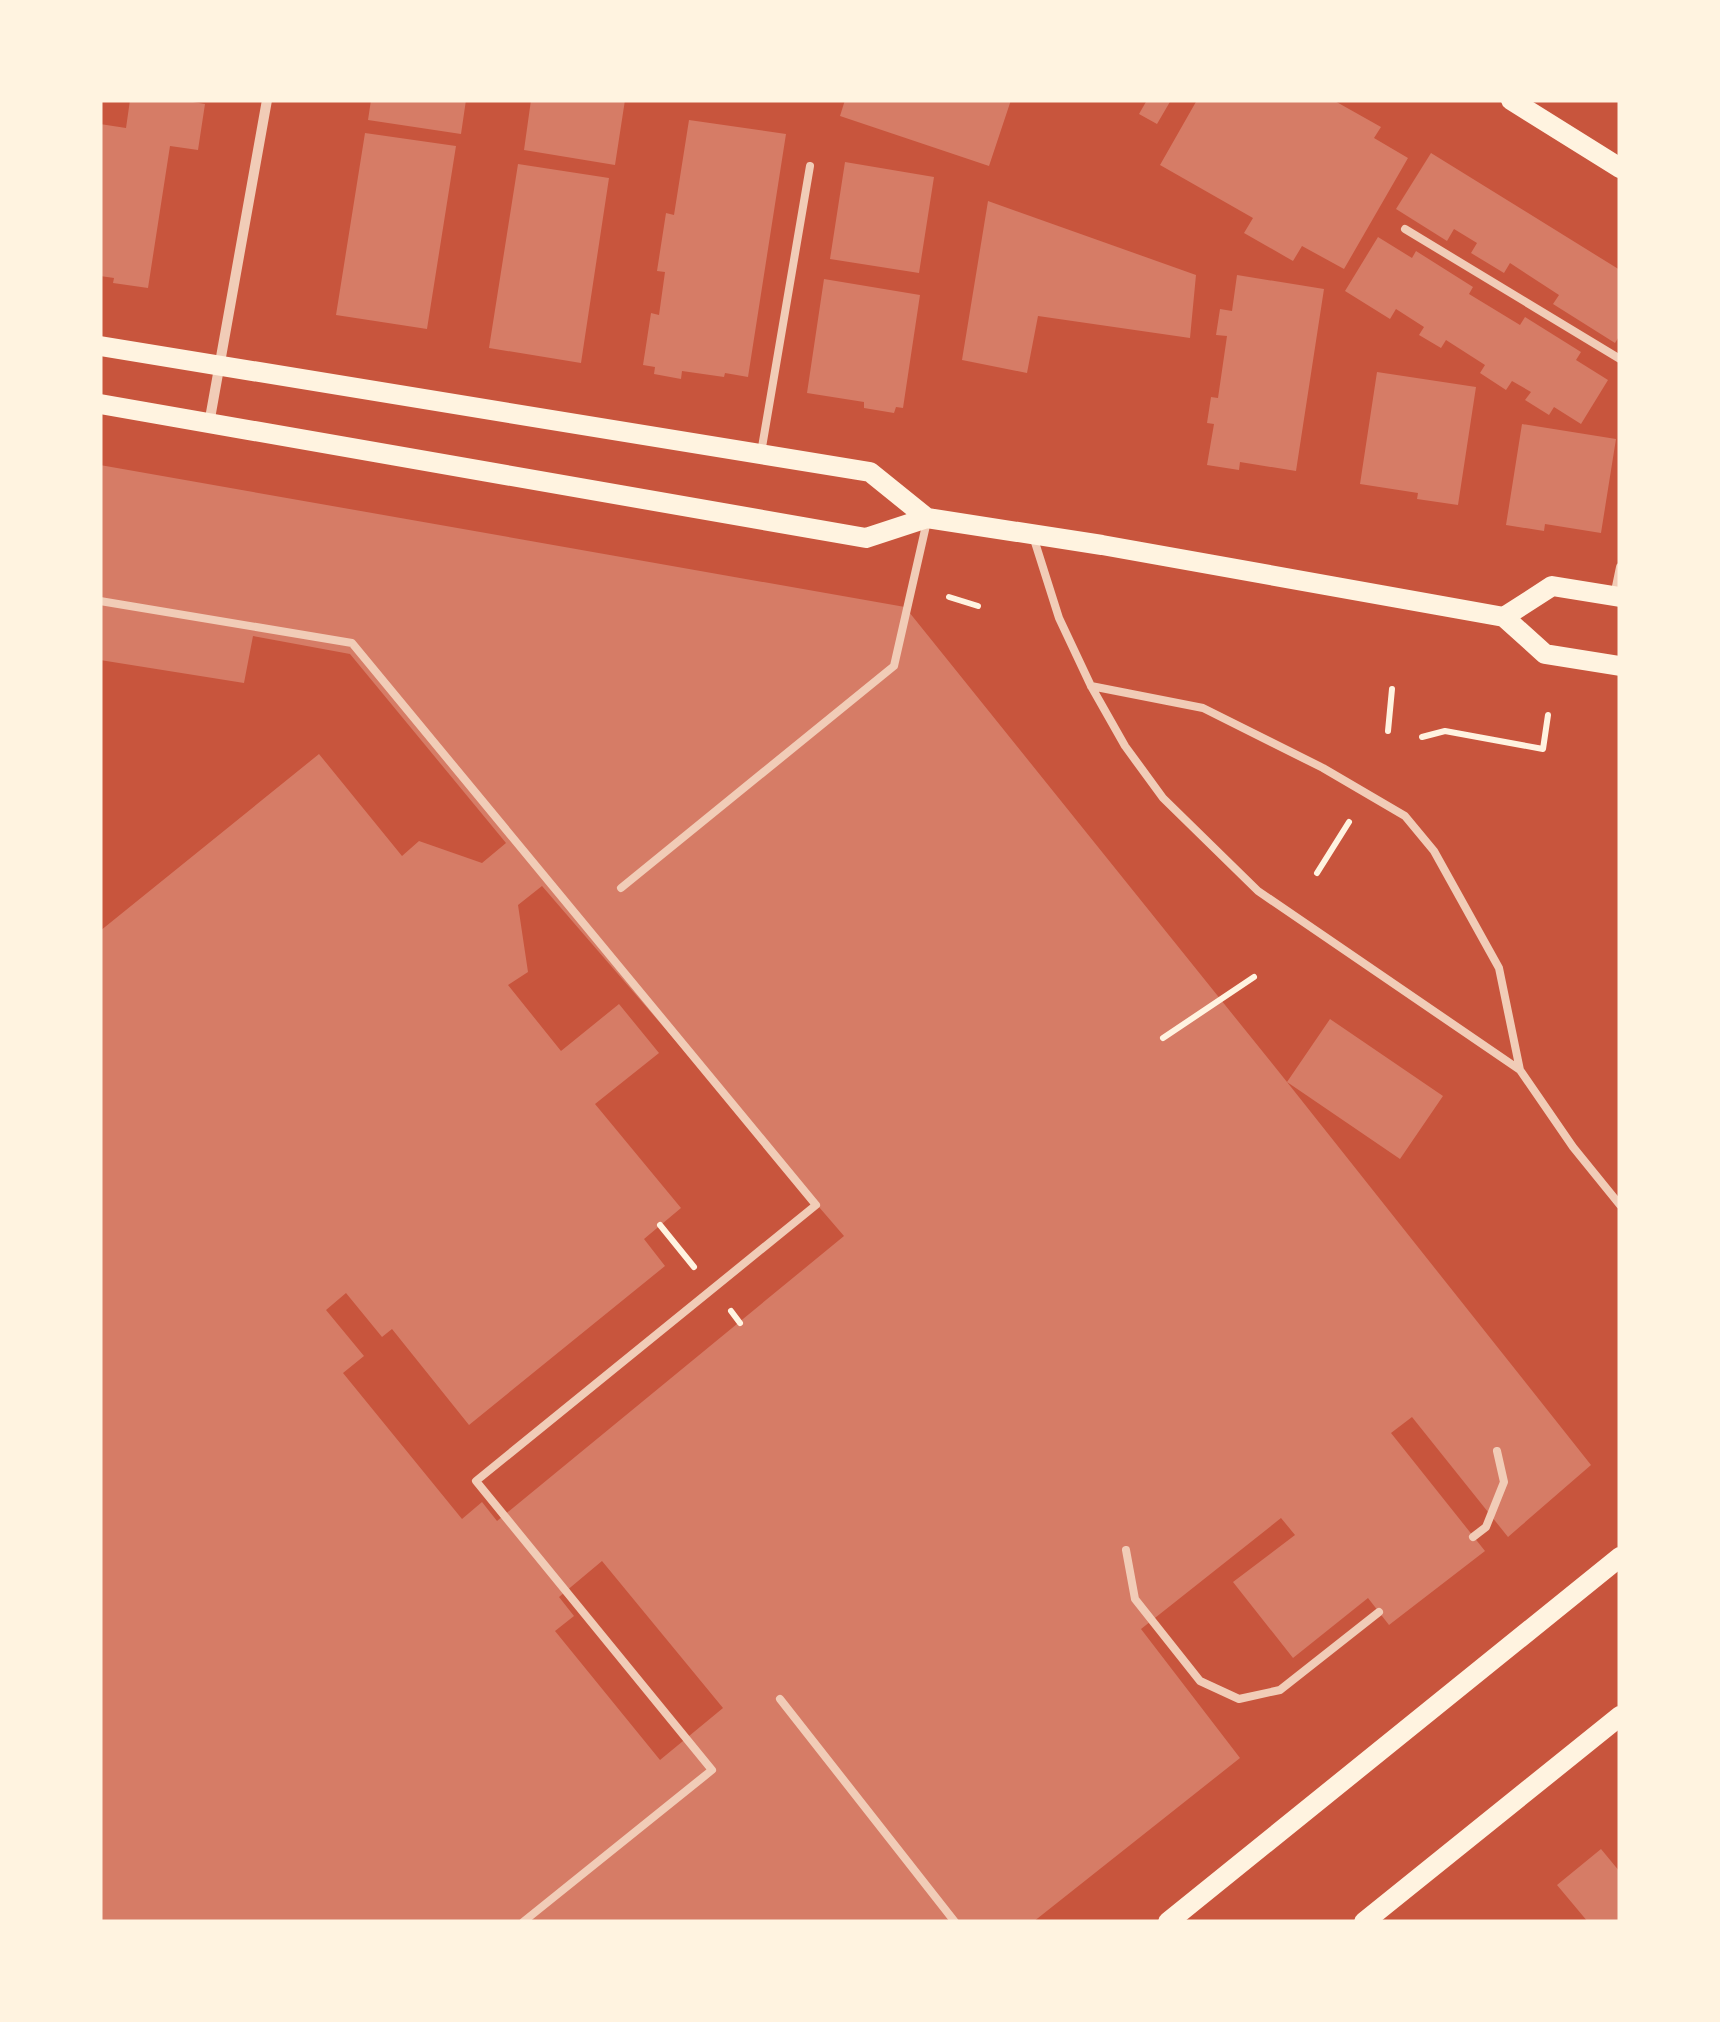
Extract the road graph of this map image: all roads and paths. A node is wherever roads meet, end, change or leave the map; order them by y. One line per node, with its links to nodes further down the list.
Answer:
1 (267, 100): 8 (street)
2 (1511, 100): 4 (main road)
3 (810, 166): 11 (lane)
4 (1620, 168)
5 (1404, 229): 7 (lane)
6 (100, 346): 8 (main road)
7 (1620, 359)
8 (221, 364): 10 (street); 11 (main road)
9 (100, 404): 10 (main road)
10 (209, 424): 12 (main road)
11 (761, 453): 12 (main road)
12 (928, 518): 13 (main road); 28 (lane)
13 (1032, 535): 19 (main road); 21 (lane)
14 (1620, 567): 15 (lane)
15 (1617, 596): 19 (main road)
16 (949, 597): 18 (path)
17 (100, 601): 40 (lane)
18 (978, 606)
19 (1504, 617): 20 (main road)
20 (1620, 666)
21 (1091, 686): 31 (lane); 31 (lane)
22 (1392, 689): 24 (path)
23 (1548, 716): 25 (path)
24 (1388, 732)
25 (1422, 737)
26 (1348, 822): 27 (path)
27 (1318, 873)
28 (622, 888)
29 (1254, 978): 30 (path)
30 (1163, 1038)
31 (1520, 1070): 32 (lane)
32 (1620, 1205)
33 (1498, 1451): 34 (lane)
34 (1473, 1537)
35 (1126, 1550): 37 (lane)
36 (1620, 1556): 42 (main road)
37 (1379, 1612)
38 (780, 1700): 41 (lane)
39 (1620, 1716): 43 (main road)
40 (523, 1922)
41 (955, 1922)
42 (1168, 1922)
43 (1364, 1922)

